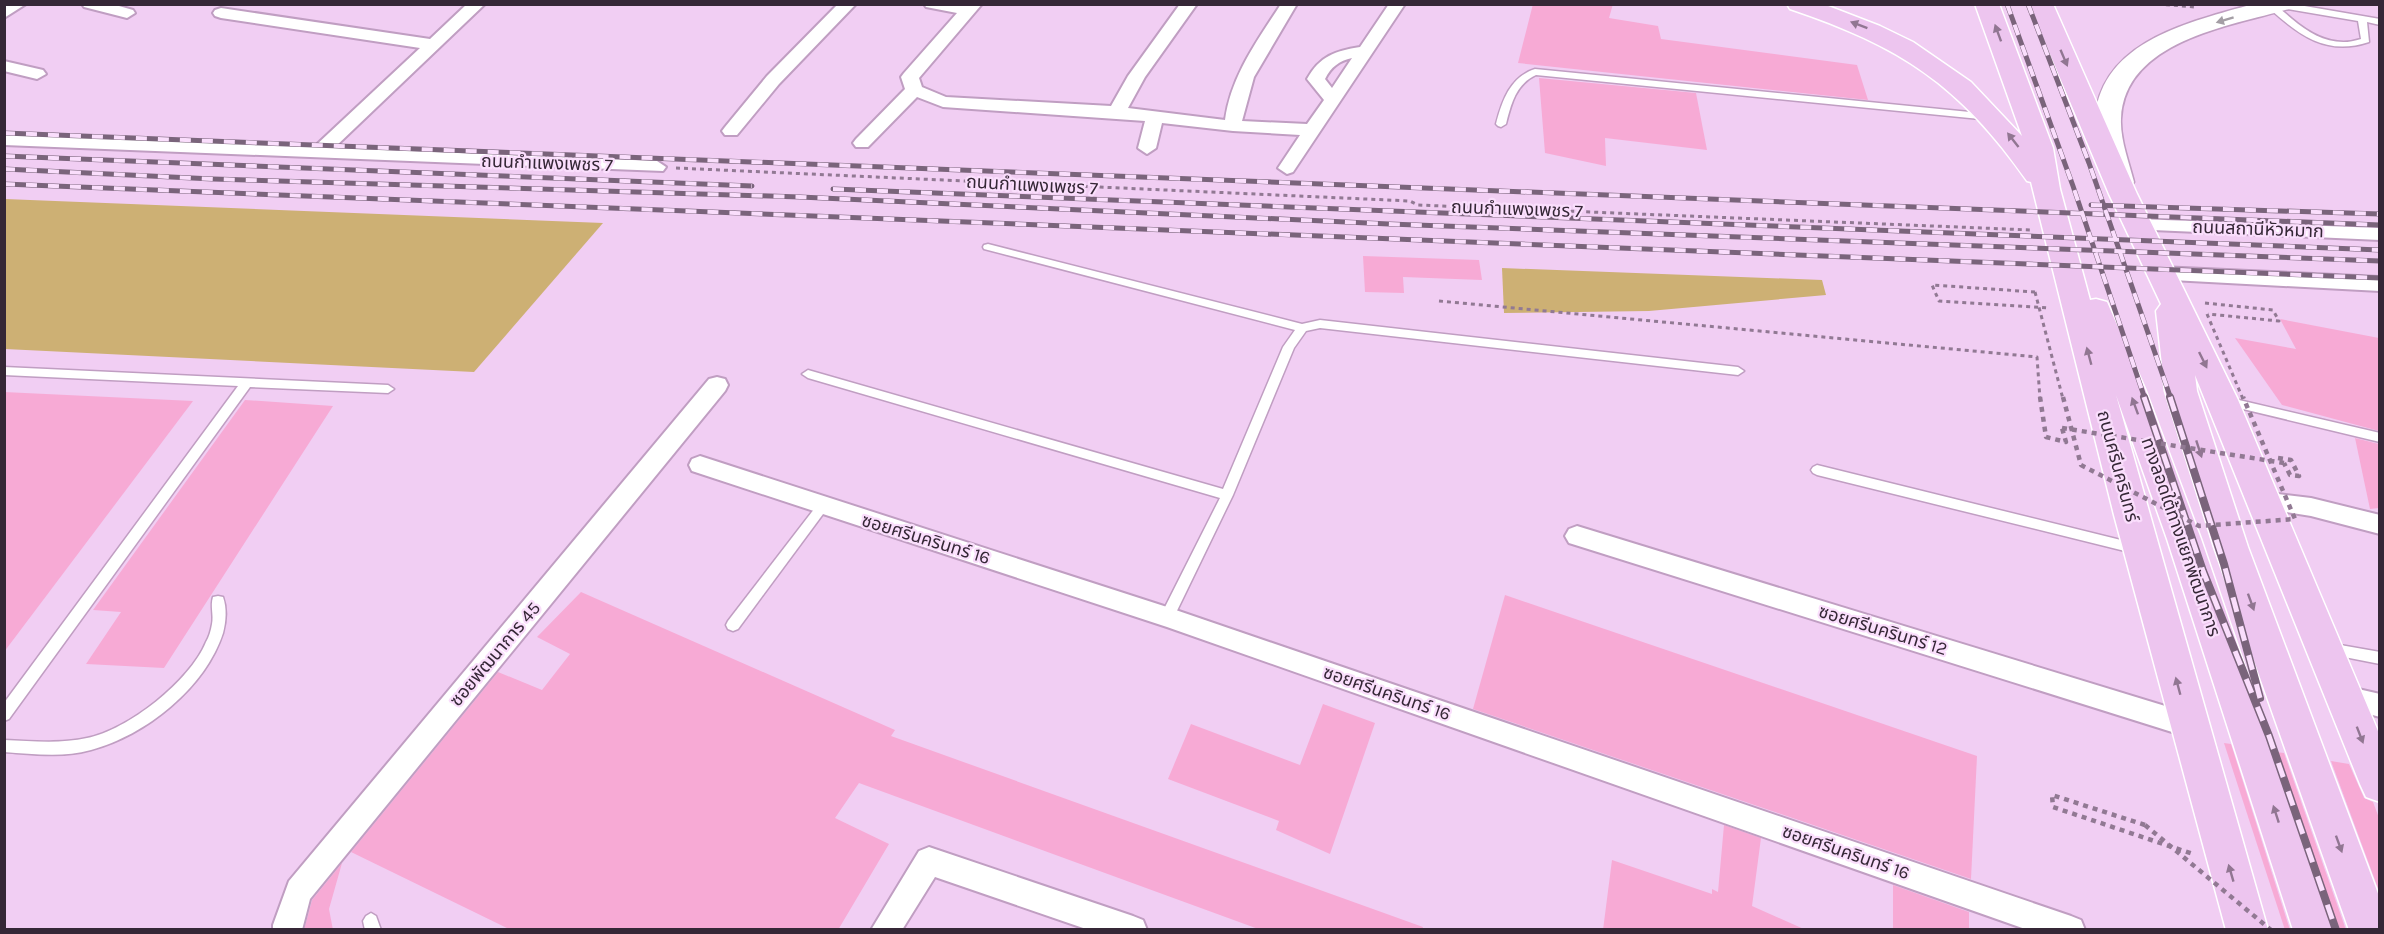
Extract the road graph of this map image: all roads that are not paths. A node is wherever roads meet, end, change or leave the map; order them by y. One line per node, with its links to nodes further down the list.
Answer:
1 (18, 4): 14 (street)
2 (90, 4): 15 (street)
3 (477, 4): 19 (street)
4 (848, 4): 31 (street)
5 (933, 4): 13 (street)
6 (1188, 4): 25 (street)
7 (1289, 4): 29 (street)
8 (1397, 4): 20 (street)
9 (1798, 4): 27 (main road, one-way to 9)
10 (1987, 4): 35 (main road, ถนนศรีนครินทร์, one-way to 10)
11 (2041, 4): 40 (main road, one-way to 40)
12 (2278, 5): 17 (lane); 17 (lane); 40 (main road, one-way to 40)
13 (971, 8): 23 (street)
14 (4, 13)
15 (127, 13)
16 (221, 13): 19 (street)
17 (2362, 19): 18 (lane)
18 (2379, 22)
19 (434, 45): 36 (street)
20 (1366, 51): 24 (street); 24 (street)
21 (4, 66): 22 (street)
22 (37, 74)
23 (912, 87): 25 (street); 33 (street)
24 (1333, 100): 30 (street)
25 (1117, 112): 26 (street)
26 (1155, 116): 29 (street); 34 (street)
27 (1994, 117): 28 (lane); 39 (main road, one-way to 27)
28 (1501, 124)
29 (1233, 126): 30 (street)
30 (1312, 130): 38 (street)
31 (731, 131)
32 (4, 139): 36 (street, ถนนกำแพงเพชร 7)
33 (862, 143)
34 (1147, 148)
35 (2040, 148): 39 (main road, ถนนศรีนครินทร์); 78 (main road, ทางลอดใต้ทางแยกพัฒนาการ, one-way to 35)
36 (318, 153): 37 (street, ถนนกำแพงเพชร 7)
37 (657, 167)
38 (1287, 168)
39 (2046, 189): 62 (main road, ถนนศรีนครินทร์, one-way to 39)
40 (2123, 194): 41 (main road)
41 (2137, 225): 42 (street, ถนนสถานีหัวหมาก); 45 (main road)
42 (2379, 234)
43 (988, 247): 46 (lane)
44 (2379, 284): 45 (street)
45 (2168, 287): 53 (main road, one-way to 53); 79 (main road, one-way to 79)
46 (1302, 328): 48 (lane); 57 (lane)
47 (4, 371): 50 (lane)
48 (1738, 371)
49 (808, 374): 57 (lane)
50 (247, 383): 52 (lane); 69 (lane)
51 (717, 386): 73 (street, ซอยพัฒนาการ 45)
52 (388, 389)
53 (2222, 400): 54 (lane); 58 (main road)
54 (2379, 438)
55 (700, 465): 59 (street, ซอยศรีนครินทร์ 16)
56 (1817, 471): 62 (lane)
57 (1227, 495): 64 (lane)
58 (2262, 501): 60 (street); 66 (main road)
59 (822, 507): 64 (street, ซอยศรีนครินทร์ 16); 65 (lane)
60 (2379, 525)
61 (1577, 536): 70 (street, ซอยศรีนครินทร์ 12)
62 (2141, 550): 70 (main road, ถนนศรีนครินทร์, one-way to 62)
63 (218, 600): 71 (lane)
64 (1167, 617): 76 (street, ซอยศรีนครินทร์ 16)
65 (733, 625)
66 (2325, 648): 67 (lane); 68 (main road)
67 (2379, 658)
68 (2362, 701): 72 (main road, one-way to 72)
69 (4, 715)
70 (2188, 725): 77 (main road, ถนนศรีนครินทร์, one-way to 70)
71 (4, 746)
72 (2379, 784)
73 (288, 930)
74 (885, 930): 75 (street)
75 (1133, 930)
76 (2071, 930)
77 (2247, 930)
78 (2314, 930)
79 (2370, 930)

